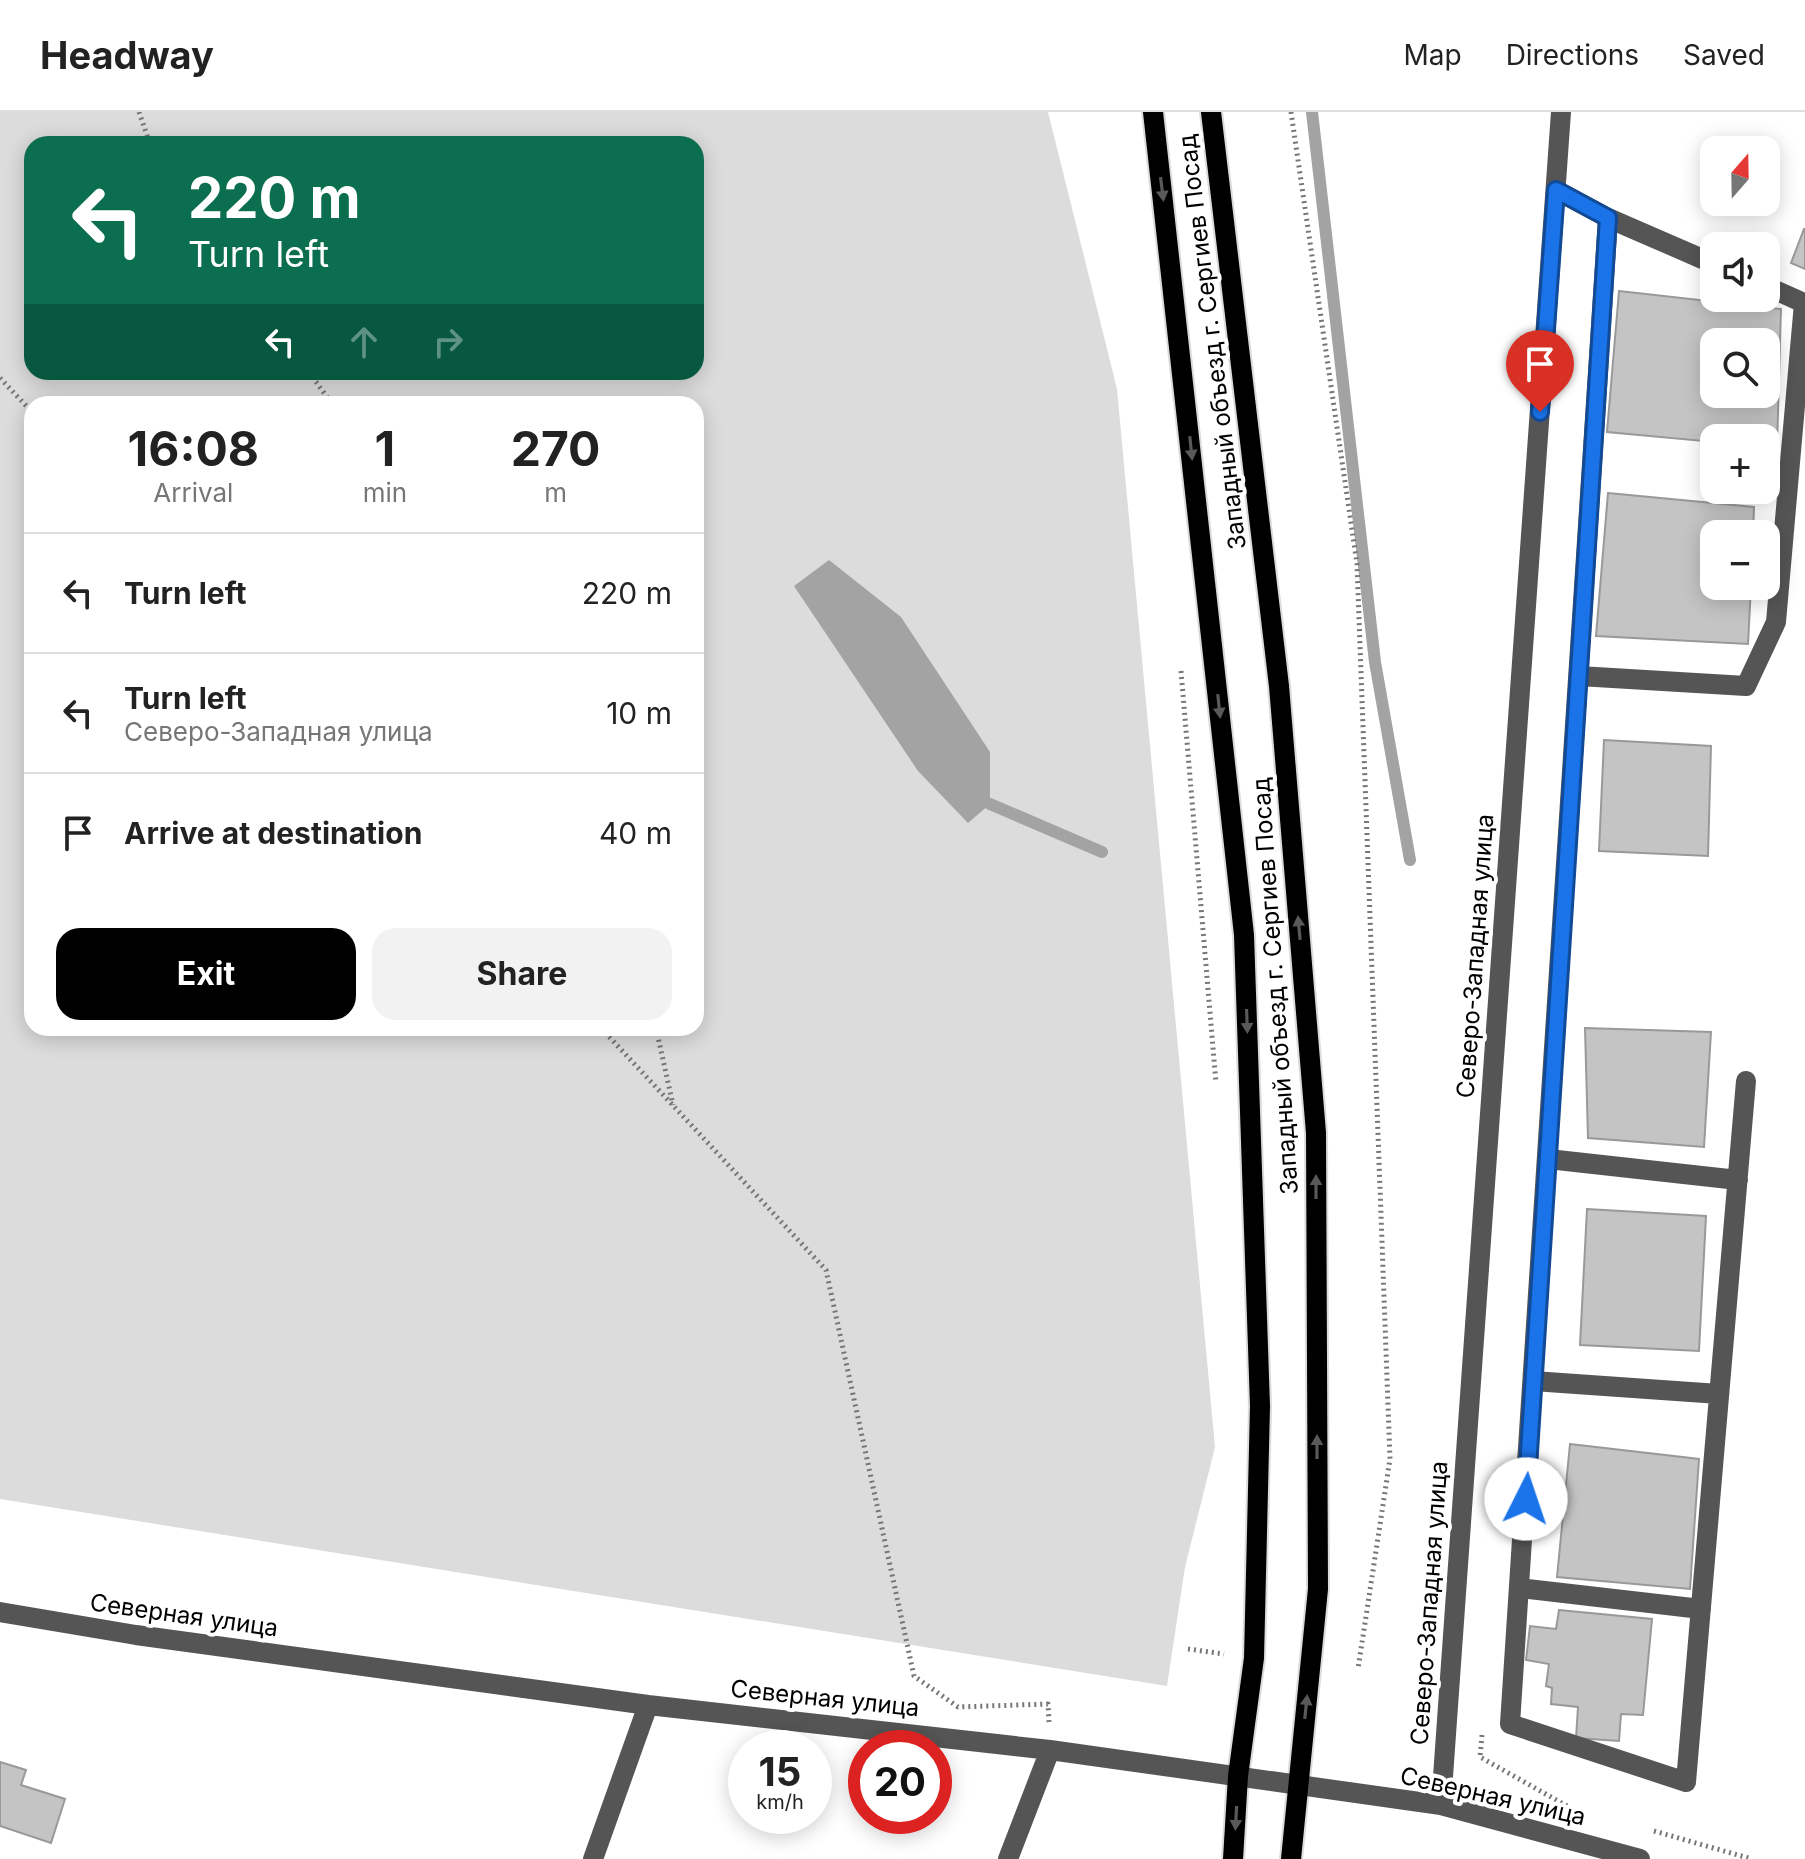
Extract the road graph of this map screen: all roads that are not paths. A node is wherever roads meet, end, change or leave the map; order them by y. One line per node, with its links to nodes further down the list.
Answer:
1 (1153, 112): 19 (main road, Западный объезд г. Сергиев Посад, one-way to 19)
2 (1211, 112): 20 (main road, Западный объезд г. Сергиев Посад, one-way to 2)
3 (1561, 112): 4 (street, Северо-Западная улица)
4 (1556, 190): 5 (street); 21 (street, Северо-Западная улица)
5 (1608, 218): 6 (street); 8 (street)
6 (1700, 258)
7 (1780, 292): 8 (street)
8 (1579, 676): 10 (street)
9 (1746, 1081): 11 (street)
10 (1548, 1159): 11 (street); 12 (street)
11 (1738, 1180): 13 (street)
12 (1533, 1381): 13 (street); 14 (street)
13 (1719, 1394): 15 (street)
14 (1520, 1588): 15 (street); 15 (street)
15 (1701, 1609)
16 (0, 1612): 17 (street, Северная улица)
17 (648, 1705): 18 (street, Северная улица); 22 (street)
18 (1050, 1750): 19 (street, Северная улица); 23 (street)
19 (1238, 1776): 20 (street, Северная улица); 24 (main road, Западный объезд г. Сергиев Посад, one-way to 24)
20 (1298, 1784): 21 (street, Северная улица); 25 (main road, Западный объезд г. Сергиев Посад)
21 (1441, 1805): 26 (street, Северная улица)
22 (593, 1859)
23 (1008, 1859)
24 (1233, 1859)
25 (1291, 1859)
26 (1640, 1859)

